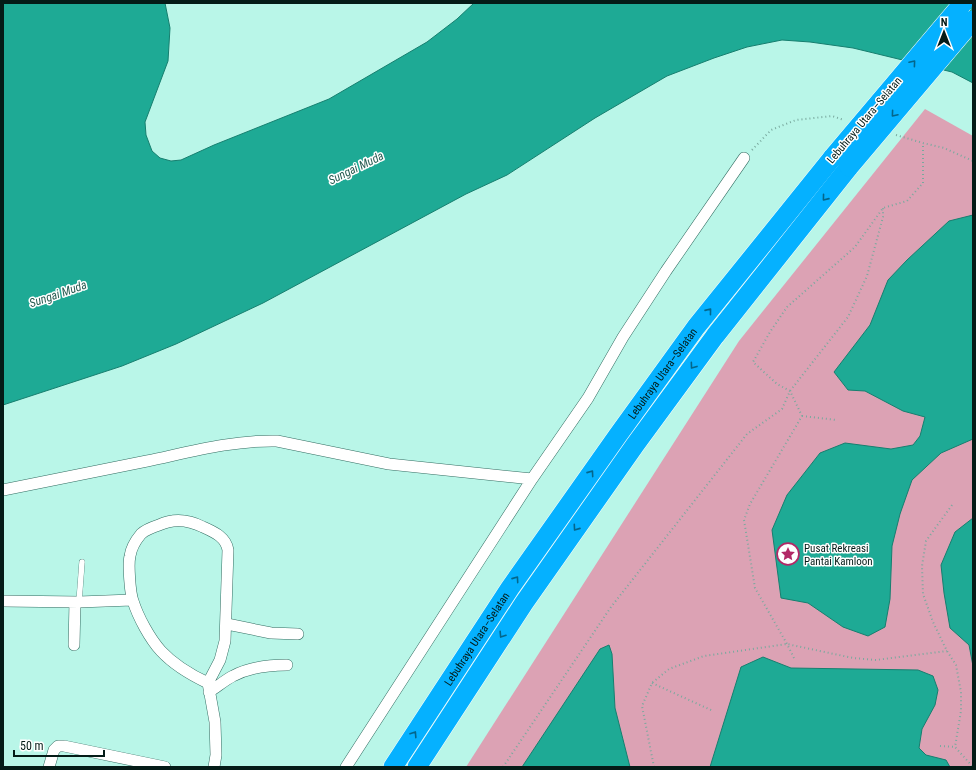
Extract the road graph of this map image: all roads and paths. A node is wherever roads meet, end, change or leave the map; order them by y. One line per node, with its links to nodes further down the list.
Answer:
1 (963, 3): 32 (highway, Lebuhraya Utara–Selatan, one-way to 1, bridge)
2 (973, 20): 33 (highway, Lebuhraya Utara–Selatan, one-way to 33, bridge)
3 (923, 143): 5 (path)
4 (744, 158): 9 (street)
5 (882, 208): 6 (path); 6 (path)
6 (790, 391): 7 (path); 34 (path)
7 (802, 416): 8 (path); 18 (path)
8 (837, 420)
9 (532, 479): 10 (street); 31 (street)
10 (3, 490)
11 (952, 505): 20 (path)
12 (82, 562): 15 (lane)
13 (132, 600): 15 (street); 16 (street); 24 (street)
14 (3, 601): 15 (street)
15 (77, 602): 19 (street)
16 (227, 624): 17 (street); 24 (street)
17 (298, 634)
18 (787, 644): 20 (path); 21 (path); 23 (path)
19 (74, 645)
20 (947, 651): 27 (path)
21 (794, 658)
22 (287, 665): 24 (street)
23 (652, 683): 25 (path); 35 (path)
24 (209, 688): 30 (street)
25 (713, 711)
26 (940, 746): 27 (path)
27 (955, 747): 36 (path)
28 (49, 767): 29 (street)
29 (164, 767)
30 (214, 767)
31 (346, 767)
32 (393, 767)
33 (418, 767)
34 (503, 767)
35 (654, 767)
36 (973, 767)

